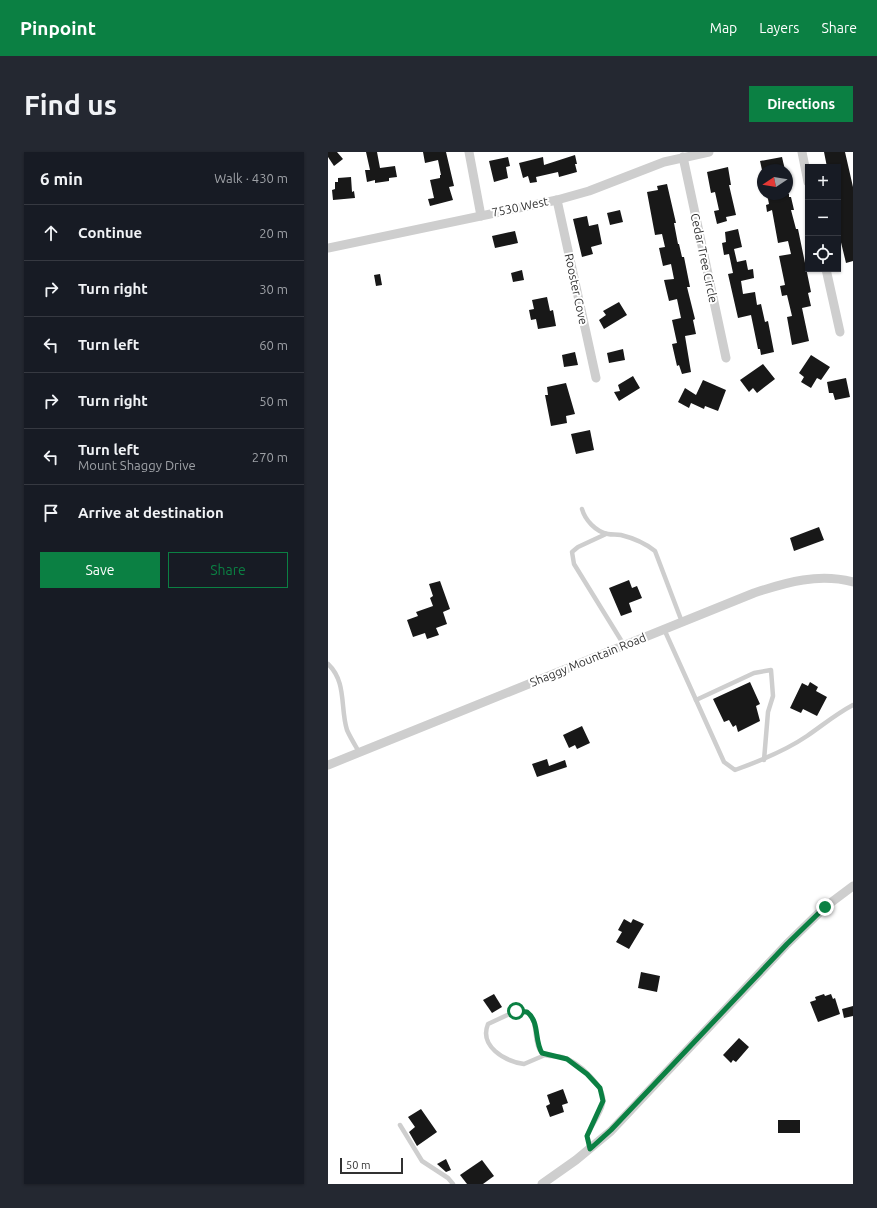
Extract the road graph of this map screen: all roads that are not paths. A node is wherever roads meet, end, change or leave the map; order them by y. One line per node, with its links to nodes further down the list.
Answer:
1 (469, 152): 7 (street)
2 (709, 152): 4 (street, 7530 West)
3 (802, 152): 5 (street)
4 (683, 157): 6 (street, 7530 West); 11 (street, Cedar Tree Circle)
5 (805, 167)
6 (557, 200): 7 (street, 7530 West); 12 (street, Rooster Cove)
7 (481, 216): 8 (street, 7530 West)
8 (328, 248)
9 (827, 272): 10 (street)
10 (840, 332)
11 (726, 358)
12 (596, 378)
13 (582, 509): 14 (lane)
14 (606, 534): 16 (lane); 18 (lane)
15 (853, 582): 16 (street, Shaggy Mountain Road)
16 (682, 622): 17 (street, Shaggy Mountain Road)
17 (664, 629): 18 (street, Shaggy Mountain Road); 20 (lane)
18 (624, 645): 22 (street, Shaggy Mountain Road)
19 (328, 664): 22 (lane)
20 (696, 700): 23 (lane); 23 (lane)
21 (853, 705): 23 (lane)
22 (358, 752): 24 (street, Shaggy Mountain Road)
23 (764, 760)
24 (328, 765)
25 (853, 886): 28 (street)
26 (545, 1055): 26 (lane); 28 (lane)
27 (400, 1125): 29 (lane)
28 (590, 1149): 30 (street)
29 (453, 1184)
30 (542, 1184)

